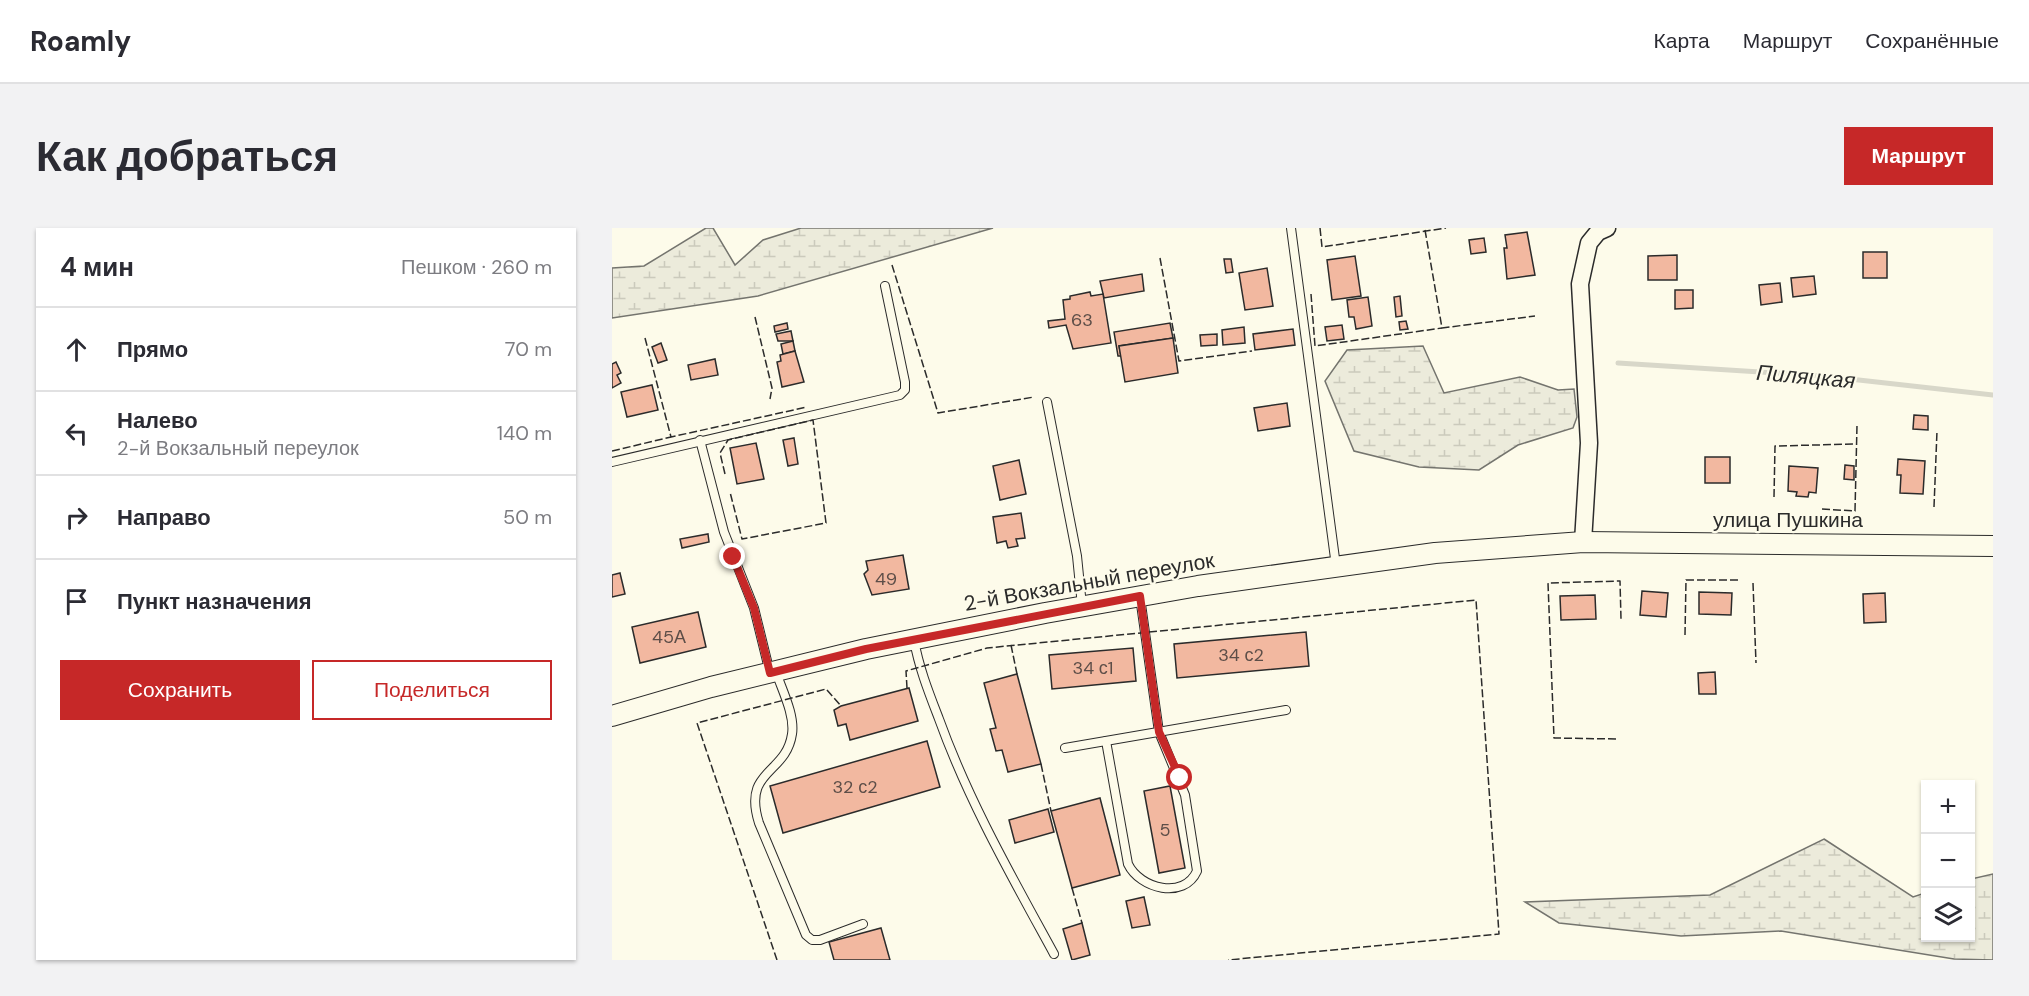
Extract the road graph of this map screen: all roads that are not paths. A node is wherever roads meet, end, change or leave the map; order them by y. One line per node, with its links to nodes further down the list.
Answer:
1 (1291, 228): 9 (lane)
2 (1607, 228): 7 (street)
3 (885, 286): 5 (lane)
4 (1047, 402): 11 (lane)
5 (700, 440): 6 (lane); 13 (lane)
6 (612, 462)
7 (1583, 543): 8 (street, улица Пушкина); 9 (street, 2-й Вокзальный переулок)
8 (1993, 546)
9 (1336, 566): 10 (street, 2-й Вокзальный переулок)
10 (1140, 596): 11 (street, 2-й Вокзальный переулок); 16 (lane)
11 (1082, 606): 12 (street, 2-й Вокзальный переулок)
12 (914, 639): 13 (street, 2-й Вокзальный переулок); 20 (lane)
13 (773, 672): 15 (street, 2-й Вокзальный переулок); 19 (lane)
14 (1286, 710): 16 (lane)
15 (612, 716)
16 (1159, 732): 17 (lane); 17 (lane)
17 (1106, 741): 18 (lane)
18 (1065, 748)
19 (864, 924)
20 (1054, 954)

